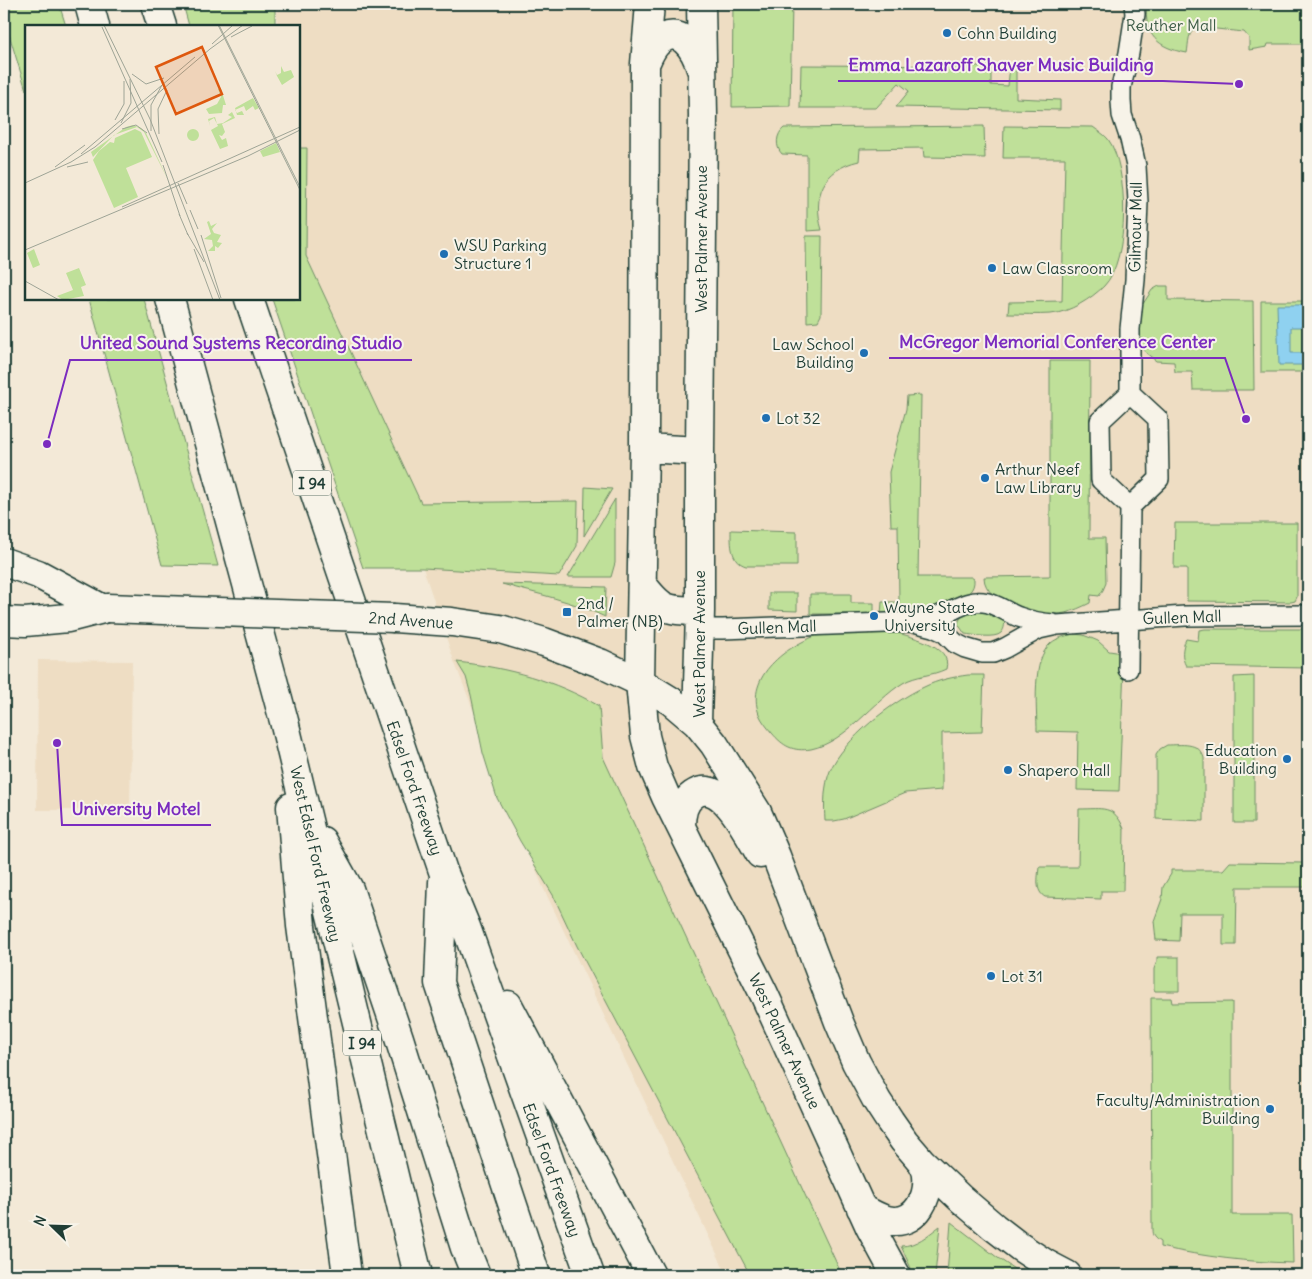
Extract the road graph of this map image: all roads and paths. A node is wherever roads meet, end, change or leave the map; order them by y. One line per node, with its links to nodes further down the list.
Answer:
1 (89, 4): 6 (main road)
2 (155, 4): 7 (main road)
3 (650, 4): 8 (main road, West Palmer Avenue)
4 (701, 4): 9 (main road, West Palmer Avenue)
5 (1134, 4): 12 (street, Gilmour Mall)
6 (95, 25)
7 (162, 25)
8 (645, 64): 9 (main road); 13 (main road, West Palmer Avenue)
9 (702, 72): 14 (main road, West Palmer Avenue)
10 (170, 300): 27 (main road, West Edsel Ford Freeway / I 94)
11 (249, 300): 31 (main road, Edsel Ford Freeway / I 94)
12 (1130, 393): 15 (street); 15 (street)
13 (644, 448): 14 (main road); 17 (main road, West Palmer Avenue)
14 (700, 451): 20 (main road, West Palmer Avenue)
15 (1130, 507): 21 (street)
16 (4, 562): 18 (main road, 2nd Avenue)
17 (642, 584): 20 (main road); 26 (main road, West Palmer Avenue)
18 (104, 608): 22 (main road, 2nd Avenue); 26 (main road, 2nd Avenue, bridge)
19 (1308, 615): 21 (street, Gullen Mall)
20 (700, 620): 23 (street, Gullen Mall); 28 (main road, West Palmer Avenue)
21 (1128, 620): 24 (street, Gullen Mall); 25 (street)
22 (4, 621)
23 (914, 622): 24 (street, Gullen Mall); 24 (street, Gullen Mall)
24 (1057, 625)
25 (1128, 669)
26 (640, 682): 28 (main road, 2nd Avenue); 30 (main road, West Palmer Avenue)
27 (284, 720): 29 (main road, West Edsel Ford Freeway / I 94); 36 (main road)
28 (697, 723): 33 (main road, West Palmer Avenue)
29 (306, 811): 37 (main road, West Edsel Ford Freeway / I 94); 38 (main road)
30 (681, 826): 33 (main road); 35 (main road, West Palmer Avenue)
31 (443, 871): 32 (main road, Edsel Ford Freeway / I 94); 39 (main road)
32 (466, 927): 40 (main road, Edsel Ford Freeway / I 94); 41 (main road)
33 (808, 940): 34 (main road, West Palmer Avenue)
34 (922, 1162): 35 (main road); 43 (main road, West Palmer Avenue)
35 (861, 1208): 42 (main road, West Palmer Avenue)
36 (347, 1275)
37 (418, 1275)
38 (476, 1275)
39 (536, 1275)
40 (590, 1275)
41 (651, 1275)
42 (896, 1275)
43 (1067, 1275)

